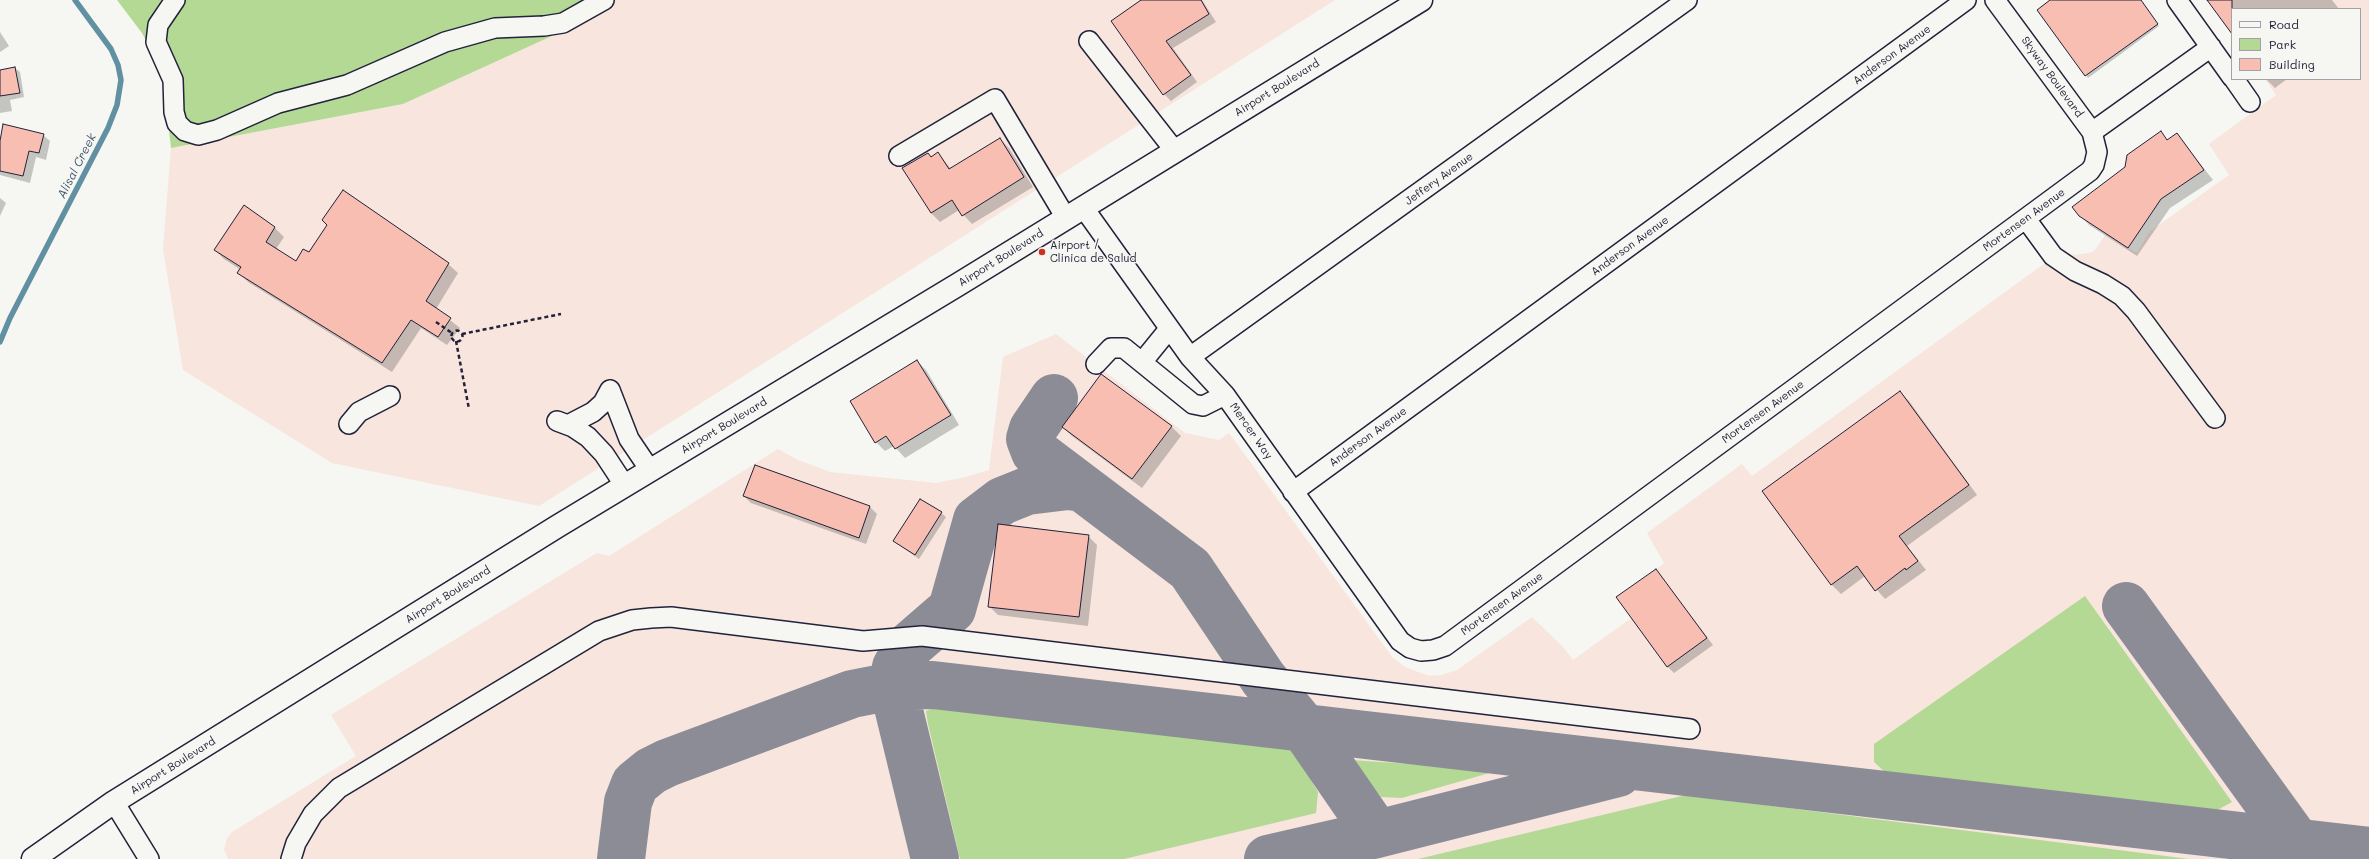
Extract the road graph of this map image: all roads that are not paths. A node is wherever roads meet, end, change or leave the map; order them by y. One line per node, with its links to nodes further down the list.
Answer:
1 (175, 0): 2 (street)
2 (604, 0)
3 (1420, 0): 14 (main road, Airport Boulevard)
4 (1687, 0): 20 (street, Jeffery Avenue)
5 (1966, 0): 29 (street, Anderson Avenue)
6 (1995, 0): 13 (street, Skyway Boulevard)
7 (2177, 0): 9 (street)
8 (1089, 40): 14 (street)
9 (2211, 47): 10 (street); 13 (street)
10 (2231, 75)
11 (2234, 80): 12 (street)
12 (2250, 102)
13 (2092, 132): 16 (street, Skyway Boulevard)
14 (1175, 151): 17 (main road, Airport Boulevard)
15 (899, 156): 17 (street, Mercer Way)
16 (2096, 159): 18 (street, Mortensen Avenue)
17 (1074, 213): 19 (street, Mercer Way); 27 (main road, Airport Boulevard)
18 (2026, 219): 25 (street); 30 (street, Mortensen Avenue)
19 (1169, 329): 20 (street, Mercer Way); 21 (street)
20 (1190, 357): 23 (street, Mercer Way)
21 (1143, 361): 22 (street); 23 (street)
22 (1096, 364)
23 (1225, 395): 29 (street, Mercer Way)
24 (390, 396): 26 (street)
25 (2215, 418)
26 (349, 424)
27 (650, 470): 28 (main road, Airport Boulevard); 28 (street)
28 (625, 486): 32 (main road, Airport Boulevard)
29 (1293, 492): 30 (street, Mercer Way)
30 (1421, 651)
31 (1690, 729): 35 (street)
32 (114, 802): 33 (main road, Airport Boulevard); 34 (street)
33 (33, 859)
34 (149, 859)
35 (290, 859)

